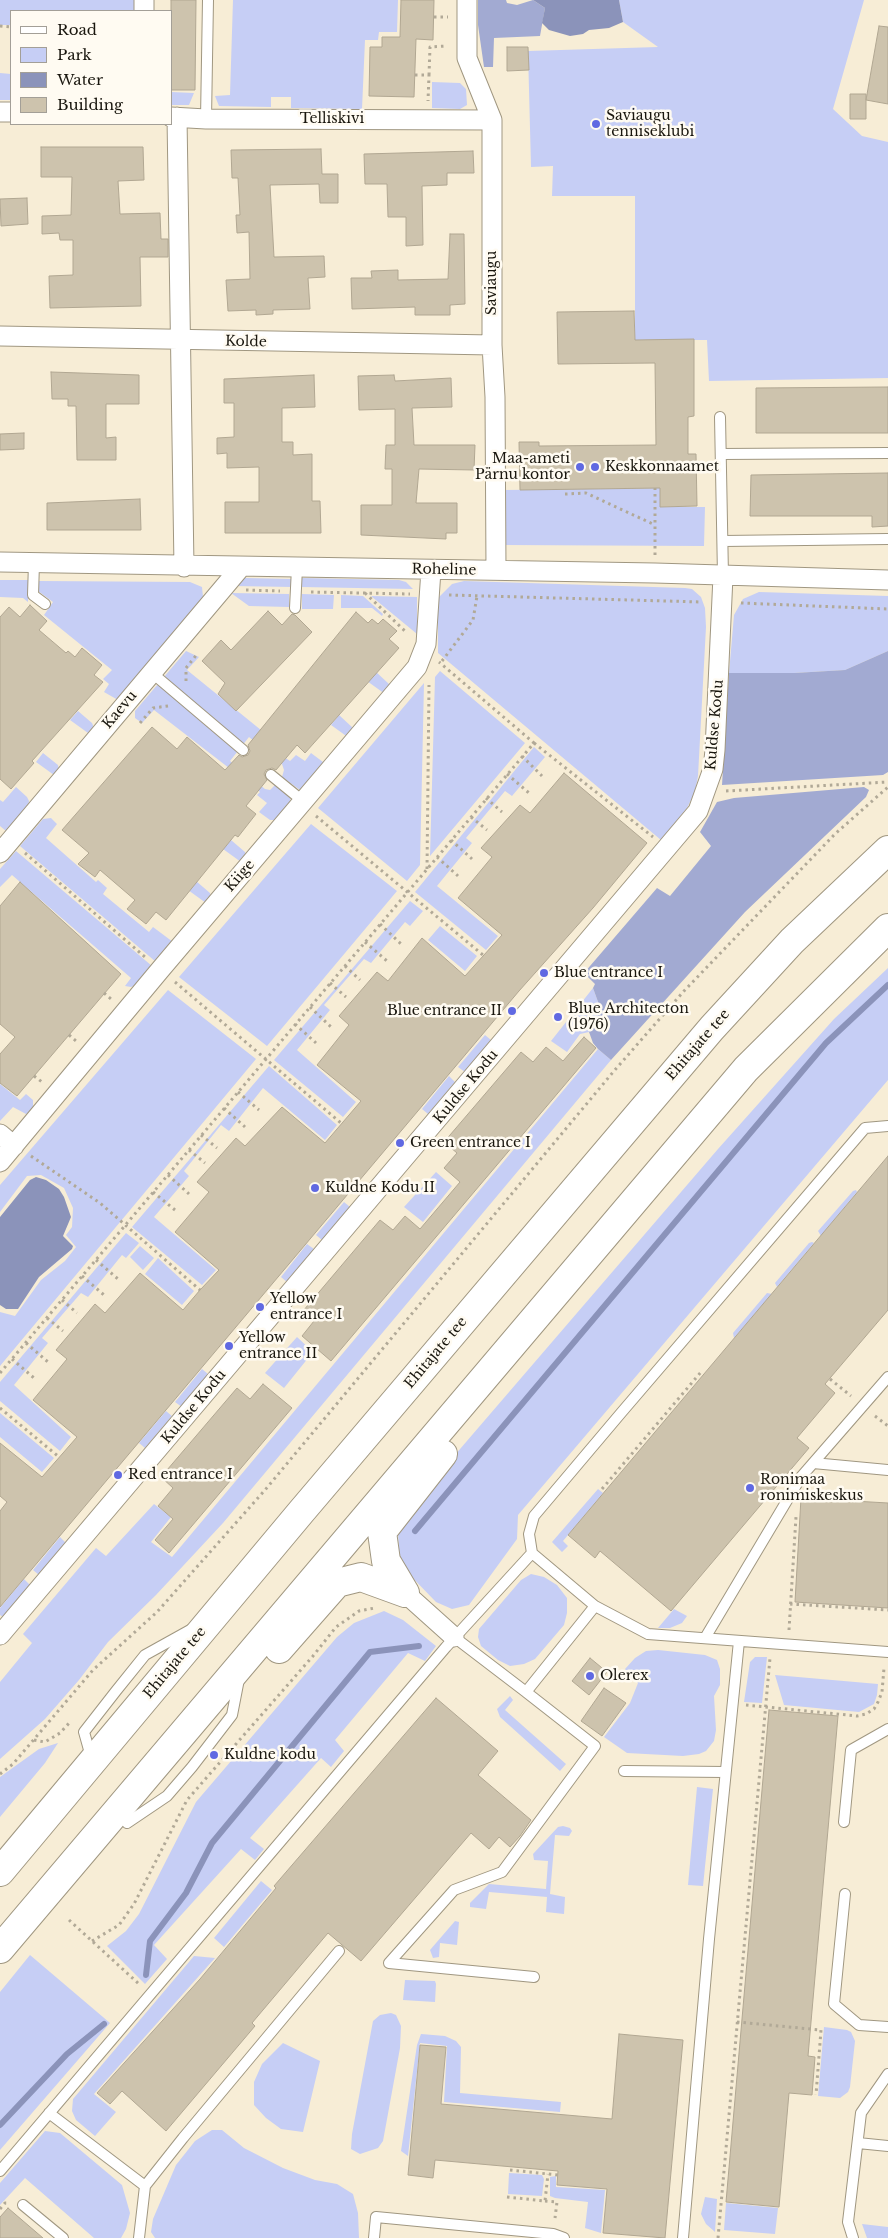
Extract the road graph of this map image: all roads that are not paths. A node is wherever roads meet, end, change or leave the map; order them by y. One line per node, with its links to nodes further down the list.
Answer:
1 (208, 0): 4 (lane)
2 (467, 0): 5 (street, Saviaugu)
3 (174, 117): 4 (street, Telliskivi); 7 (street)
4 (206, 119): 5 (street, Telliskivi)
5 (492, 120): 8 (street, Saviaugu)
6 (0, 336): 7 (street, Kolde)
7 (181, 341): 8 (street, Kolde); 16 (street)
8 (492, 345): 20 (street, Saviaugu)
9 (720, 417): 11 (lane)
10 (888, 453): 11 (lane)
11 (721, 454): 13 (lane)
12 (888, 539): 13 (lane)
13 (723, 541): 21 (lane)
14 (0, 562): 15 (street, Roheline)
15 (34, 563): 16 (street, Roheline); 23 (lane)
16 (184, 567): 17 (street, Roheline)
17 (240, 568): 18 (street, Roheline); 25 (street, Kaevu)
18 (297, 568): 19 (street, Roheline); 24 (lane)
19 (431, 570): 20 (street, Roheline); 28 (street, Kiige)
20 (496, 570): 21 (street, Roheline)
21 (723, 576): 22 (street, Roheline); 42 (street, Kuldse Kodu)
22 (888, 580)
23 (45, 604)
24 (295, 608)
25 (151, 672): 26 (lane); 30 (street, Kaevu)
26 (243, 750)
27 (271, 776): 28 (lane)
28 (303, 803): 33 (street, Kiige)
29 (888, 850): 51 (highway, Ehitajate tee)
30 (0, 853)
31 (888, 928): 36 (highway)
32 (888, 1126): 39 (lane)
33 (7, 1140): 34 (street, Kiige)
34 (0, 1162)
35 (888, 1377): 37 (lane)
36 (464, 1402): 40 (highway); 47 (highway)
37 (813, 1463): 38 (lane); 44 (lane)
38 (888, 1470)
39 (532, 1553): 41 (lane); 43 (lane)
40 (405, 1593): 43 (street); 49 (highway)
41 (595, 1606): 44 (lane); 48 (lane)
42 (0, 1636)
43 (454, 1637): 48 (lane); 64 (lane)
44 (705, 1638): 45 (lane)
45 (739, 1641): 46 (lane); 53 (lane)
46 (887, 1652)
47 (241, 1665): 49 (lane); 56 (highway)
48 (526, 1692): 61 (lane)
49 (235, 1700): 56 (highway)
50 (888, 1729): 54 (lane)
51 (91, 1764): 55 (highway); 57 (highway, Ehitajate tee)
52 (624, 1771): 53 (lane)
53 (725, 1772): 75 (lane)
54 (844, 1822)
55 (0, 1842)
56 (77, 1860): 59 (highway)
57 (0, 1872)
58 (845, 1894): 62 (lane)
59 (0, 1950)
60 (339, 1951): 68 (lane)
61 (534, 1977)
62 (888, 2027)
63 (888, 2074): 65 (lane)
64 (49, 2113): 67 (lane); 68 (lane)
65 (858, 2143): 66 (lane); 70 (lane)
66 (888, 2146)
67 (0, 2171)
68 (145, 2186): 72 (lane)
69 (23, 2205): 71 (lane)
70 (851, 2237)
71 (63, 2238)
72 (139, 2238)
73 (374, 2238): 74 (lane)
74 (564, 2238)
75 (684, 2238)

